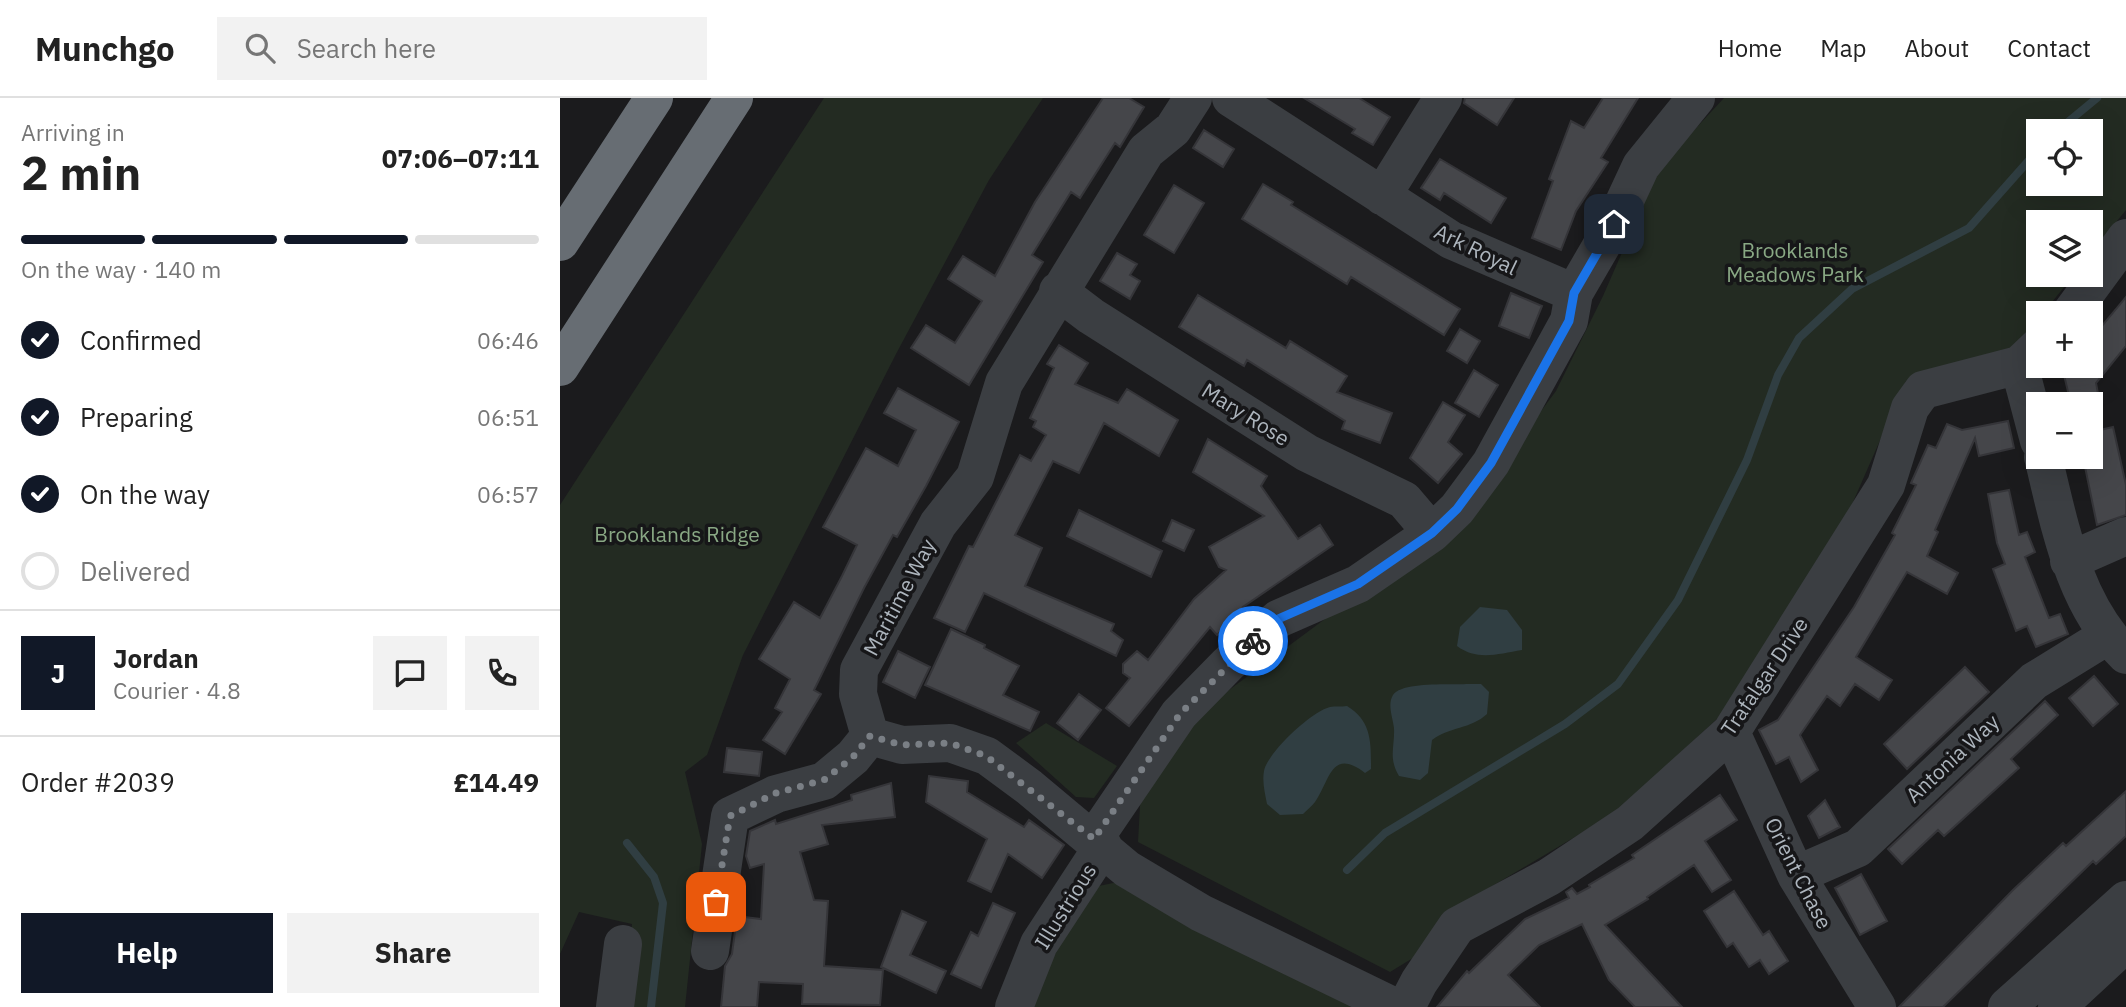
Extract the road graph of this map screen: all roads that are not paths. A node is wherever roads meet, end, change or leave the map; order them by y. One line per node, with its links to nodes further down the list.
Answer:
1 (653, 98): 9 (highway)
2 (734, 98): 14 (highway)
3 (1193, 98): 10 (street, Maritime Way)
4 (1231, 98): 7 (street, Ark Royal)
5 (1443, 98): 7 (street)
6 (1696, 98): 11 (street, Illustrious)
7 (1382, 196): 11 (street, Ark Royal)
8 (2126, 238): 12 (street)
9 (560, 242)
10 (1058, 292): 16 (street, Mary Rose); 21 (street, Maritime Way)
11 (1574, 293): 16 (street, Illustrious)
12 (2080, 301)
13 (2026, 357): 20 (street, Trafalgar Drive)
14 (560, 367)
15 (2046, 469): 18 (street, Antonia Way)
16 (1432, 533): 22 (street, Illustrious)
17 (2126, 536): 18 (street)
18 (2069, 561): 19 (street, Antonia Way)
19 (2117, 646): 23 (street, Antonia Way)
20 (1731, 732): 23 (street, Orient Chase); 29 (street, Trafalgar Drive)
21 (870, 736): 22 (street); 26 (street)
22 (1098, 842): 27 (street, Illustrious); 28 (street)
23 (1796, 875): 30 (street, Orient Chase)
24 (2125, 903): 31 (street)
25 (2126, 943): 32 (street)
26 (710, 951)
27 (1014, 1007)
28 (1395, 1007)
29 (1406, 1007)
30 (1877, 1007)
31 (2007, 1007)
32 (2057, 1007)

